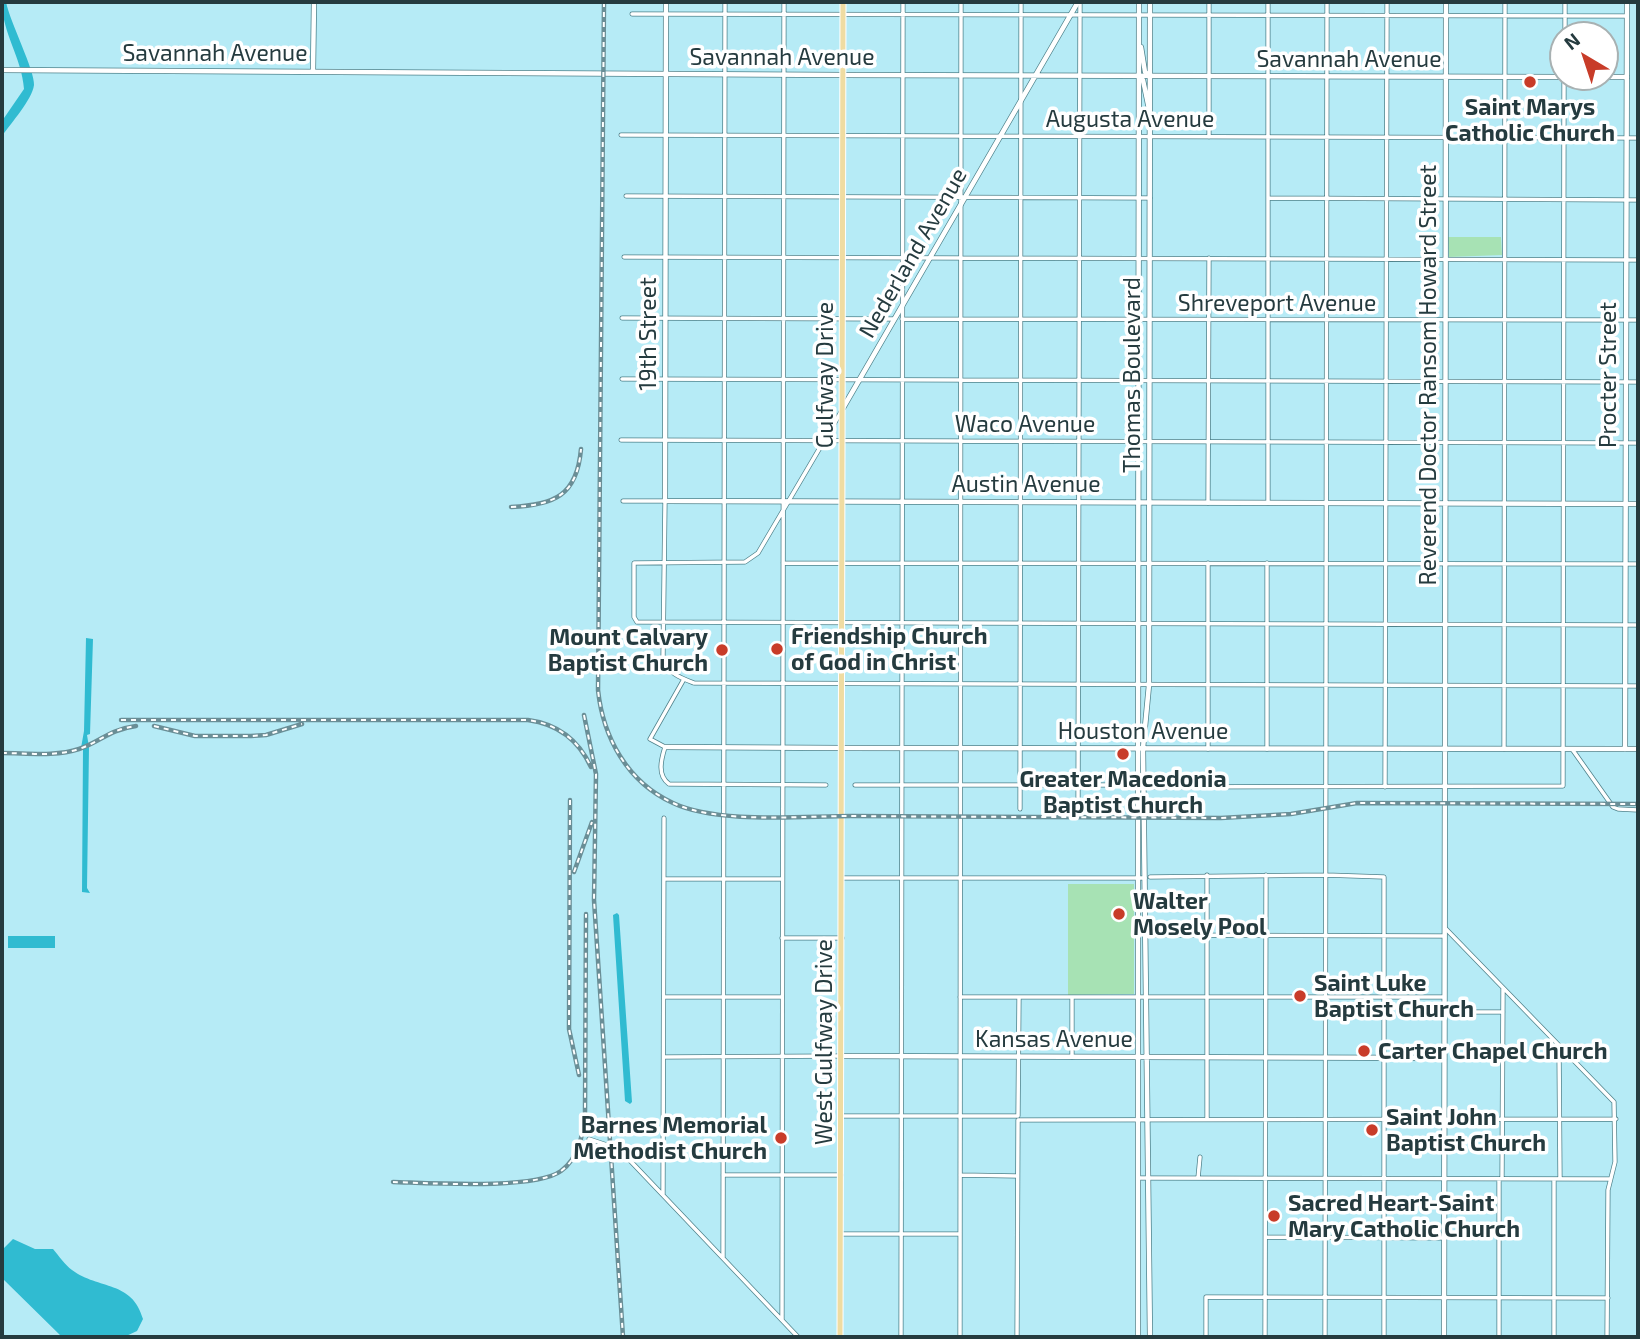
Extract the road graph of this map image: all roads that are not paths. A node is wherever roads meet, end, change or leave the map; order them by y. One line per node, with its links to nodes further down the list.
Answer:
1 (314, 2): 43 (street)
2 (666, 2): 21 (street, 19th Street)
3 (725, 2): 22 (street)
4 (784, 2): 23 (street)
5 (844, 2): 24 (main road, Gulfway Drive)
6 (903, 2): 25 (street)
7 (961, 2): 26 (street)
8 (1021, 2): 27 (street)
9 (1079, 2): 28 (street, Nederland Avenue); 29 (street)
10 (1139, 2): 30 (street, Thomas Boulevard)
11 (1150, 2): 31 (street, Thomas Boulevard)
12 (1209, 2): 32 (street)
13 (1268, 2): 33 (street)
14 (1327, 2): 34 (street)
15 (1387, 2): 35 (street)
16 (1446, 2): 36 (street, Reverend Doctor Ransom Howard Street)
17 (1505, 2): 37 (street)
18 (1565, 2): 38 (street)
19 (1627, 2): 39 (street, Procter Street)
20 (632, 14): 21 (street)
21 (666, 14): 22 (street); 44 (street, 19th Street)
22 (725, 14): 23 (street); 45 (street)
23 (784, 14): 24 (street); 46 (street)
24 (844, 14): 25 (street); 47 (main road, Gulfway Drive)
25 (903, 14): 26 (street); 48 (street)
26 (961, 14): 27 (street); 49 (street)
27 (1021, 15): 28 (street); 50 (street)
28 (1071, 15): 29 (street); 51 (street, Nederland Avenue)
29 (1080, 15): 30 (street); 52 (street)
30 (1139, 15): 31 (street); 41 (street, Thomas Boulevard)
31 (1150, 15): 32 (street); 54 (street, Thomas Boulevard)
32 (1209, 15): 33 (street); 55 (street)
33 (1268, 15): 34 (street); 56 (street)
34 (1327, 15): 35 (street); 57 (street)
35 (1387, 16): 36 (street); 58 (street)
36 (1446, 16): 37 (street); 59 (street, Reverend Doctor Ransom Howard Street)
37 (1505, 16): 38 (street); 60 (street)
38 (1565, 16): 39 (street); 40 (street)
39 (1627, 16): 63 (street, Procter Street)
40 (1565, 21)
41 (1139, 39): 53 (street, Thomas Boulevard); 54 (street)
42 (4, 70): 43 (street, Savannah Avenue)
43 (313, 71): 44 (street, Savannah Avenue)
44 (666, 74): 45 (street, Savannah Avenue); 68 (street, 19th Street)
45 (725, 75): 46 (street, Savannah Avenue); 69 (street)
46 (784, 75): 47 (street, Savannah Avenue); 70 (street)
47 (843, 75): 48 (street, Savannah Avenue); 71 (main road, Gulfway Drive)
48 (902, 75): 49 (street, Savannah Avenue); 72 (street)
49 (960, 75): 50 (street, Savannah Avenue); 73 (street)
50 (1021, 76): 51 (street, Savannah Avenue); 65 (street)
51 (1037, 76): 52 (street, Savannah Avenue); 65 (street, Nederland Avenue)
52 (1080, 76): 53 (street, Savannah Avenue); 74 (street)
53 (1139, 76): 54 (street, Savannah Avenue); 66 (street); 77 (street, Thomas Boulevard)
54 (1150, 76): 55 (street, Savannah Avenue); 66 (street, Thomas Boulevard)
55 (1209, 76): 56 (street, Savannah Avenue); 79 (street)
56 (1268, 76): 57 (street, Savannah Avenue); 80 (street)
57 (1327, 76): 58 (street, Savannah Avenue); 81 (street)
58 (1387, 76): 59 (street, Savannah Avenue); 82 (street)
59 (1446, 76): 60 (street, Savannah Avenue); 83 (street, Reverend Doctor Ransom Howard Street)
60 (1505, 77): 61 (street, Savannah Avenue); 84 (street)
61 (1549, 77)
62 (1619, 77): 63 (street)
63 (1627, 77): 86 (street, Procter Street)
64 (1564, 91): 85 (street)
65 (1021, 102): 75 (street, Nederland Avenue); 76 (street)
66 (1150, 113): 78 (street, Thomas Boulevard)
67 (621, 135): 68 (street, Augusta Avenue)
68 (666, 136): 69 (street, Augusta Avenue); 89 (street, 19th Street)
69 (725, 136): 70 (street, Augusta Avenue); 90 (street)
70 (784, 136): 71 (street, Augusta Avenue); 91 (street)
71 (843, 136): 72 (street, Augusta Avenue); 92 (main road, Gulfway Drive)
72 (902, 136): 73 (street, Augusta Avenue); 93 (street)
73 (960, 136): 75 (street, Augusta Avenue); 102 (street)
74 (1080, 136): 76 (street, Augusta Avenue); 77 (street, Augusta Avenue); 95 (street)
75 (1001, 137): 76 (street, Augusta Avenue); 102 (street, Nederland Avenue)
76 (1021, 137): 94 (street)
77 (1139, 137): 78 (street, Augusta Avenue); 96 (street, Thomas Boulevard)
78 (1150, 137): 79 (street, Augusta Avenue); 97 (street, Thomas Boulevard)
79 (1209, 137): 80 (street, Augusta Avenue)
80 (1268, 137): 81 (street, Augusta Avenue); 98 (street)
81 (1327, 137): 82 (street, Augusta Avenue); 99 (street)
82 (1387, 137): 83 (street, Augusta Avenue); 103 (street)
83 (1446, 138): 84 (street, Augusta Avenue); 100 (street, Reverend Doctor Ransom Howard Street)
84 (1505, 138): 85 (street, Augusta Avenue); 101 (street)
85 (1564, 138): 86 (street, Augusta Avenue); 104 (street)
86 (1627, 138): 87 (street, Augusta Avenue); 105 (street, Procter Street)
87 (1638, 138)
88 (626, 196): 89 (street)
89 (665, 197): 90 (street); 108 (street, 19th Street)
90 (725, 197): 91 (street); 109 (street)
91 (784, 197): 92 (street); 110 (street)
92 (843, 197): 93 (street); 111 (main road, Gulfway Drive)
93 (902, 197): 102 (street); 112 (street)
94 (1021, 197): 95 (street); 102 (street); 119 (street)
95 (1080, 198): 96 (street); 120 (street)
96 (1139, 198): 97 (street); 115 (street, Thomas Boulevard)
97 (1150, 198): 116 (street, Thomas Boulevard)
98 (1268, 198): 99 (street); 118 (street)
99 (1327, 198): 103 (street); 121 (street)
100 (1446, 198): 101 (street); 103 (street); 124 (street, Reverend Doctor Ransom Howard Street)
101 (1505, 198): 104 (street); 122 (street)
102 (963, 199): 113 (street, Nederland Avenue); 114 (street)
103 (1386, 199): 123 (street)
104 (1564, 199): 105 (street); 125 (street)
105 (1627, 199): 106 (street); 126 (street, Procter Street)
106 (1638, 200)
107 (624, 257): 108 (street)
108 (665, 257): 109 (street); 130 (street, 19th Street)
109 (724, 258): 110 (street); 131 (street)
110 (784, 258): 111 (street); 132 (street)
111 (843, 258): 112 (street); 133 (main road, Gulfway Drive)
112 (902, 258): 113 (street); 128 (street)
113 (930, 258): 114 (street); 128 (street, Nederland Avenue)
114 (960, 258): 119 (street); 134 (street)
115 (1138, 258): 116 (street); 120 (street); 139 (street, Thomas Boulevard)
116 (1150, 258): 117 (street); 140 (street, Thomas Boulevard)
117 (1209, 258): 118 (street); 141 (street)
118 (1268, 258): 121 (street); 142 (street)
119 (1021, 259): 120 (street); 137 (street)
120 (1080, 259): 138 (street)
121 (1327, 259): 123 (street); 143 (street)
122 (1505, 259): 124 (street); 125 (street); 146 (street)
123 (1386, 260): 124 (street); 144 (street)
124 (1445, 260): 145 (street, Reverend Doctor Ransom Howard Street)
125 (1564, 260): 126 (street); 149 (street)
126 (1626, 260): 127 (street); 147 (street, Procter Street)
127 (1638, 260)
128 (902, 307): 135 (street, Nederland Avenue); 136 (street)
129 (622, 318): 130 (street, Shreveport Avenue)
130 (665, 318): 131 (street, Shreveport Avenue); 151 (street, 19th Street)
131 (724, 318): 132 (street, Shreveport Avenue); 152 (street)
132 (784, 318): 133 (street, Shreveport Avenue); 154 (street)
133 (843, 318): 135 (street, Shreveport Avenue); 155 (main road, Gulfway Drive)
134 (960, 318): 136 (street, Shreveport Avenue); 137 (street, Shreveport Avenue); 157 (street)
135 (895, 319): 136 (street, Shreveport Avenue); 153 (street, Nederland Avenue)
136 (902, 319): 156 (street)
137 (1020, 319): 138 (street, Shreveport Avenue); 158 (street)
138 (1080, 319): 139 (street, Shreveport Avenue); 159 (street)
139 (1139, 320): 140 (street, Shreveport Avenue); 160 (street, Thomas Boulevard)
140 (1150, 320): 141 (street, Shreveport Avenue); 161 (street, Thomas Boulevard)
141 (1208, 320): 142 (street, Shreveport Avenue); 162 (street)
142 (1267, 320): 143 (street, Shreveport Avenue); 163 (street)
143 (1327, 320): 144 (street, Shreveport Avenue); 164 (street)
144 (1386, 320): 145 (street, Shreveport Avenue); 165 (street)
145 (1445, 320): 146 (street, Shreveport Avenue); 166 (street, Reverend Doctor Ransom Howard Street)
146 (1505, 320): 149 (street, Shreveport Avenue); 167 (street)
147 (1626, 320): 148 (street, Shreveport Avenue); 149 (street, Shreveport Avenue); 169 (street, Procter Street)
148 (1638, 320)
149 (1564, 321): 168 (street)
150 (622, 379): 151 (street)
151 (665, 379): 152 (street); 173 (street, 19th Street)
152 (724, 379): 154 (street); 174 (street)
153 (860, 379): 155 (street); 156 (street); 171 (street, Nederland Avenue)
154 (784, 380): 155 (street); 175 (street)
155 (843, 380): 171 (main road, Gulfway Drive)
156 (902, 380): 157 (street); 178 (street)
157 (960, 380): 158 (street); 179 (street)
158 (1021, 380): 159 (street); 180 (street)
159 (1080, 380): 160 (street); 181 (street)
160 (1138, 381): 161 (street); 182 (street, Thomas Boulevard)
161 (1150, 381): 162 (street); 183 (street, Thomas Boulevard)
162 (1208, 381): 163 (street); 184 (street)
163 (1268, 381): 164 (street); 185 (street)
164 (1327, 381): 165 (street); 186 (street)
165 (1386, 381): 166 (street); 187 (street)
166 (1445, 382): 167 (street); 188 (street, Reverend Doctor Ransom Howard Street)
167 (1504, 382): 168 (street); 189 (street)
168 (1564, 382): 169 (street); 190 (street)
169 (1626, 382): 170 (street); 191 (street, Procter Street)
170 (1638, 382)
171 (842, 409): 176 (street, Nederland Avenue); 177 (main road, Gulfway Drive)
172 (621, 439): 173 (street, Waco Avenue)
173 (665, 440): 174 (street, Waco Avenue); 194 (street, 19th Street)
174 (724, 440): 175 (street, Waco Avenue); 195 (street)
175 (783, 440): 176 (street, Waco Avenue); 196 (street)
176 (824, 440): 177 (street, Waco Avenue); 197 (street, Nederland Avenue)
177 (843, 441): 178 (street, Waco Avenue); 198 (main road, Gulfway Drive)
178 (902, 441): 179 (street, Waco Avenue); 200 (street)
179 (960, 441): 180 (street, Waco Avenue); 199 (street)
180 (1021, 441): 181 (street, Waco Avenue); 201 (street)
181 (1080, 442): 182 (street, Waco Avenue); 202 (street)
182 (1138, 442): 183 (street, Waco Avenue); 203 (street, Thomas Boulevard)
183 (1149, 442): 184 (street, Waco Avenue); 204 (street, Thomas Boulevard)
184 (1208, 442): 185 (street, Waco Avenue); 205 (street)
185 (1268, 442): 186 (street, Waco Avenue); 206 (street)
186 (1326, 442): 187 (street, Waco Avenue); 207 (street)
187 (1386, 442): 188 (street, Waco Avenue); 208 (street)
188 (1445, 442): 189 (street, Waco Avenue); 209 (street, Reverend Doctor Ransom Howard Street)
189 (1504, 442): 190 (street, Waco Avenue); 211 (street)
190 (1564, 442): 191 (street, Waco Avenue); 210 (street)
191 (1626, 443): 192 (street, Waco Avenue); 212 (street, Procter Street)
192 (1638, 443)
193 (623, 501): 194 (street, Austin Avenue)
194 (665, 501): 195 (street, Austin Avenue); 215 (street, 19th Street)
195 (724, 501): 196 (street, Austin Avenue); 216 (street)
196 (782, 501): 197 (street, Austin Avenue); 214 (street)
197 (789, 501): 198 (street, Austin Avenue); 214 (street, Nederland Avenue)
198 (842, 501): 200 (street, Austin Avenue); 217 (main road, Gulfway Drive)
199 (959, 501): 200 (street, Austin Avenue); 201 (street, Austin Avenue); 218 (street)
200 (902, 502): 220 (street)
201 (1020, 502): 202 (street, Austin Avenue); 221 (street)
202 (1080, 502): 203 (street, Austin Avenue); 222 (street)
203 (1138, 502): 204 (street, Austin Avenue); 223 (street, Thomas Boulevard)
204 (1149, 502): 205 (street, Austin Avenue); 224 (street, Thomas Boulevard)
205 (1208, 503): 206 (street, Austin Avenue)
206 (1268, 503): 207 (street, Austin Avenue)
207 (1326, 503): 208 (street, Austin Avenue); 227 (street)
208 (1386, 503): 209 (street, Austin Avenue); 228 (street)
209 (1445, 503): 211 (street, Austin Avenue); 229 (street, Reverend Doctor Ransom Howard Street)
210 (1564, 503): 211 (street, Austin Avenue); 212 (street, Austin Avenue); 231 (street)
211 (1504, 504): 230 (street)
212 (1626, 504): 213 (street, Austin Avenue); 232 (street, Procter Street)
213 (1638, 504)
214 (782, 512): 216 (street, Nederland Avenue); 219 (street)
215 (665, 562): 216 (street); 234 (street, 19th Street); 234 (street)
216 (724, 562): 235 (street)
217 (842, 562): 219 (street); 220 (street); 237 (main road, Gulfway Drive)
218 (959, 562): 220 (street); 221 (street); 238 (street)
219 (783, 563): 236 (street)
220 (902, 563): 239 (street)
221 (1020, 563): 222 (street); 240 (street)
222 (1080, 563): 223 (street); 241 (street)
223 (1138, 563): 224 (street); 242 (street, Thomas Boulevard)
224 (1149, 563): 225 (street); 243 (street, Thomas Boulevard)
225 (1208, 563): 226 (street); 244 (street)
226 (1267, 563): 227 (street); 246 (street)
227 (1326, 563): 228 (street); 247 (street)
228 (1386, 563): 229 (street); 248 (street)
229 (1445, 563): 230 (street); 245 (street, Reverend Doctor Ransom Howard Street)
230 (1504, 564): 231 (street); 249 (street)
231 (1563, 564): 232 (street); 250 (street)
232 (1625, 565): 233 (street); 251 (street, Procter Street)
233 (1638, 565)
234 (664, 623): 235 (street); 253 (street, 19th Street)
235 (724, 623): 236 (street); 254 (street)
236 (783, 623): 237 (street); 255 (street)
237 (842, 623): 239 (street); 256 (main road, Gulfway Drive)
238 (959, 623): 239 (street); 240 (street); 258 (street)
239 (901, 624): 257 (street)
240 (1020, 624): 241 (street); 259 (street)
241 (1080, 624): 242 (street); 260 (street)
242 (1138, 624): 243 (street); 261 (street, Thomas Boulevard)
243 (1149, 624): 244 (street); 262 (street, Thomas Boulevard)
244 (1208, 624): 246 (street); 263 (street)
245 (1445, 624): 248 (street); 249 (street); 267 (street, Reverend Doctor Ransom Howard Street)
246 (1267, 625): 247 (street); 264 (street)
247 (1326, 625): 248 (street); 265 (street)
248 (1386, 625): 266 (street)
249 (1504, 625): 250 (street); 268 (street)
250 (1563, 625): 251 (street); 269 (street)
251 (1626, 625): 252 (street); 270 (street, Procter Street)
252 (1638, 625)
253 (684, 679): 254 (street); 272 (street, Houston Avenue)
254 (723, 684): 255 (street); 273 (street)
255 (783, 684): 256 (street); 274 (street)
256 (842, 684): 257 (street); 276 (main road, Gulfway Drive)
257 (902, 684): 258 (street); 277 (street)
258 (960, 684): 259 (street); 275 (street)
259 (1020, 684): 260 (street); 278 (street)
260 (1080, 685): 261 (street); 279 (street)
261 (1138, 685): 262 (street); 280 (street, Thomas Boulevard)
262 (1149, 685): 263 (street); 280 (street, Thomas Boulevard)
263 (1208, 685): 264 (street); 281 (street)
264 (1267, 685): 265 (street); 282 (street)
265 (1326, 685): 266 (street); 283 (street)
266 (1386, 685): 267 (street); 284 (street)
267 (1445, 686): 268 (street); 285 (street, Reverend Doctor Ransom Howard Street)
268 (1504, 686): 269 (street); 286 (street)
269 (1563, 686): 270 (street); 287 (street)
270 (1625, 686): 271 (street); 289 (street, Procter Street)
271 (1638, 686)
272 (665, 747): 273 (street, Houston Avenue); 291 (street)
273 (723, 747): 274 (street, Houston Avenue); 291 (street)
274 (782, 747): 276 (street, Houston Avenue); 292 (street)
275 (959, 747): 277 (street, Houston Avenue); 278 (street, Houston Avenue); 296 (street)
276 (842, 748): 277 (street, Houston Avenue); 313 (main road, West Gulfway Drive)
277 (901, 748): 295 (street)
278 (1020, 748): 279 (street, Houston Avenue); 297 (street)
279 (1079, 748): 280 (street, Houston Avenue); 298 (street)
280 (1140, 748): 281 (street, Houston Avenue); 299 (street)
281 (1208, 749): 282 (street, Houston Avenue)
282 (1267, 749): 283 (street, Houston Avenue)
283 (1326, 749): 284 (street, Houston Avenue); 300 (street)
284 (1385, 749): 285 (street, Houston Avenue); 301 (street)
285 (1445, 749): 286 (street, Houston Avenue); 302 (street, Reverend Doctor Ransom Howard Street)
286 (1504, 749): 287 (street, Houston Avenue)
287 (1563, 749): 288 (street, Houston Avenue); 302 (street)
288 (1572, 749): 289 (street, Houston Avenue); 304 (street)
289 (1625, 749): 290 (street, Houston Avenue)
290 (1638, 749)
291 (723, 784): 292 (street); 312 (street)
292 (782, 784): 293 (street); 314 (street)
293 (827, 785)
294 (855, 785): 295 (street)
295 (901, 785): 296 (street); 315 (street)
296 (961, 785): 297 (street); 316 (street)
297 (1020, 785): 298 (street); 303 (street)
298 (1079, 785): 299 (street); 305 (street)
299 (1141, 786): 300 (street); 310 (street); 317 (street)
300 (1326, 787): 301 (street); 309 (street)
301 (1385, 787): 302 (street)
302 (1444, 787): 318 (street, Reverend Doctor Ransom Howard Street)
303 (1020, 809)
304 (1638, 810)
305 (1078, 811)
306 (664, 818): 311 (street)
307 (1207, 875): 308 (street); 310 (street); 320 (street)
308 (1266, 875): 309 (street); 321 (street)
309 (1326, 875): 322 (street); 323 (street)
310 (1147, 877): 317 (street); 319 (street)
311 (664, 878): 312 (street); 331 (street)
312 (723, 878): 314 (street); 332 (street)
313 (842, 878): 315 (street); 326 (main road, West Gulfway Drive)
314 (782, 879): 325 (street)
315 (901, 879): 316 (street); 348 (street)
316 (960, 879): 317 (street); 334 (street)
317 (1138, 879): 335 (street)
318 (1444, 927): 324 (street, Reverend Doctor Ransom Howard Street); 327 (street)
319 (1145, 935): 320 (street); 336 (street)
320 (1207, 935): 321 (street); 328 (street)
321 (1266, 935): 322 (street); 329 (street)
322 (1326, 936): 323 (street); 330 (street)
323 (1385, 936): 324 (street); 337 (street)
324 (1444, 936): 338 (street, Reverend Doctor Ransom Howard Street)
325 (782, 938): 326 (street); 333 (street)
326 (842, 938): 345 (main road, West Gulfway Drive)
327 (1503, 987): 342 (street); 343 (street)
328 (1207, 996): 329 (street); 336 (street); 354 (street)
329 (1266, 996): 330 (street); 355 (street)
330 (1325, 996): 337 (street); 356 (street)
331 (664, 997): 332 (street); 346 (street)
332 (723, 997): 333 (street); 347 (street)
333 (782, 997): 344 (street)
334 (960, 997): 339 (street); 349 (street)
335 (1138, 997): 336 (street); 340 (street); 352 (street)
336 (1147, 997): 353 (street)
337 (1385, 997): 338 (street); 357 (street)
338 (1444, 997): 341 (street, Reverend Doctor Ransom Howard Street)
339 (1019, 998): 340 (street); 350 (street)
340 (1072, 998): 351 (street)
341 (1444, 1012): 342 (street); 358 (street, Reverend Doctor Ransom Howard Street)
342 (1503, 1012): 370 (street)
343 (1559, 1046): 371 (street); 372 (street)
344 (782, 1056): 345 (street, Kansas Avenue); 347 (street, Kansas Avenue); 376 (street)
345 (841, 1056): 348 (street, Kansas Avenue); 359 (main road, West Gulfway Drive)
346 (664, 1057): 347 (street, Kansas Avenue); 390 (street)
347 (723, 1057): 375 (street)
348 (901, 1057): 349 (street, Kansas Avenue); 360 (street)
349 (960, 1057): 350 (street, Kansas Avenue); 361 (street)
350 (1019, 1057): 351 (street, Kansas Avenue); 362 (street)
351 (1072, 1057): 352 (street, Kansas Avenue)
352 (1138, 1057): 353 (street, Kansas Avenue); 367 (street)
353 (1146, 1057): 354 (street, Kansas Avenue); 368 (street)
354 (1207, 1058): 355 (street, Kansas Avenue); 363 (street)
355 (1266, 1058): 356 (street, Kansas Avenue); 364 (street)
356 (1325, 1058): 357 (street, Kansas Avenue); 365 (street)
357 (1385, 1058): 358 (street, Kansas Avenue); 366 (street)
358 (1444, 1058): 369 (street, Reverend Doctor Ransom Howard Street)
359 (841, 1116): 360 (street); 377 (main road, West Gulfway Drive)
360 (901, 1116): 361 (street); 392 (street)
361 (960, 1116): 362 (street); 378 (street)
362 (1018, 1118): 367 (street); 379 (street)
363 (1207, 1118): 364 (street); 368 (street)
364 (1266, 1118): 365 (street); 383 (street)
365 (1325, 1118): 366 (street); 384 (street)
366 (1385, 1118): 369 (street); 385 (street)
367 (1137, 1119): 368 (street); 380 (street)
368 (1147, 1119): 381 (street)
369 (1444, 1119): 370 (street); 386 (street, Reverend Doctor Ransom Howard Street)
370 (1502, 1119): 371 (street); 387 (street)
371 (1560, 1119): 372 (street); 388 (street)
372 (1616, 1119): 389 (street)
373 (589, 1139): 390 (street)
374 (1200, 1157): 382 (street)
375 (723, 1175): 376 (street); 398 (street)
376 (782, 1175): 377 (street); 408 (street)
377 (841, 1175): 391 (main road, West Gulfway Drive)
378 (960, 1175): 379 (street); 393 (street)
379 (1017, 1176): 413 (street)
380 (1138, 1178): 381 (street); 399 (street)
381 (1147, 1178): 382 (street); 400 (street)
382 (1198, 1178): 383 (street)
383 (1266, 1178): 384 (street); 394 (street)
384 (1325, 1178): 385 (street); 395 (street)
385 (1384, 1179): 386 (street); 396 (street)
386 (1444, 1179): 387 (street); 397 (street, Reverend Doctor Ransom Howard Street)
387 (1501, 1179): 388 (street); 405 (street)
388 (1557, 1179): 389 (street); 406 (street)
389 (1610, 1179): 407 (street)
390 (663, 1194): 398 (street)
391 (841, 1234): 392 (street); 410 (main road, West Gulfway Drive)
392 (901, 1234): 393 (street); 411 (street)
393 (960, 1234): 412 (street)
394 (1266, 1237): 395 (street); 401 (street)
395 (1325, 1238): 396 (street); 402 (street)
396 (1385, 1238): 397 (street); 403 (street)
397 (1444, 1238): 404 (street, Reverend Doctor Ransom Howard Street)
398 (723, 1257): 408 (street)
399 (1138, 1266): 400 (street); 414 (street)
400 (1150, 1266): 415 (street)
401 (1266, 1297): 402 (street); 416 (street); 417 (street)
402 (1325, 1297): 403 (street); 418 (street)
403 (1384, 1297): 404 (street); 419 (street)
404 (1444, 1297): 405 (street); 420 (street, Reverend Doctor Ransom Howard Street)
405 (1499, 1297): 406 (street); 421 (street)
406 (1554, 1297): 407 (street); 422 (street)
407 (1608, 1298): 423 (street)
408 (782, 1320): 409 (street)
409 (798, 1337)
410 (839, 1337)
411 (901, 1337)
412 (960, 1337)
413 (1017, 1337)
414 (1138, 1337)
415 (1150, 1337)
416 (1206, 1337)
417 (1265, 1337)
418 (1325, 1337)
419 (1384, 1337)
420 (1444, 1337)
421 (1499, 1337)
422 (1553, 1337)
423 (1608, 1337)

